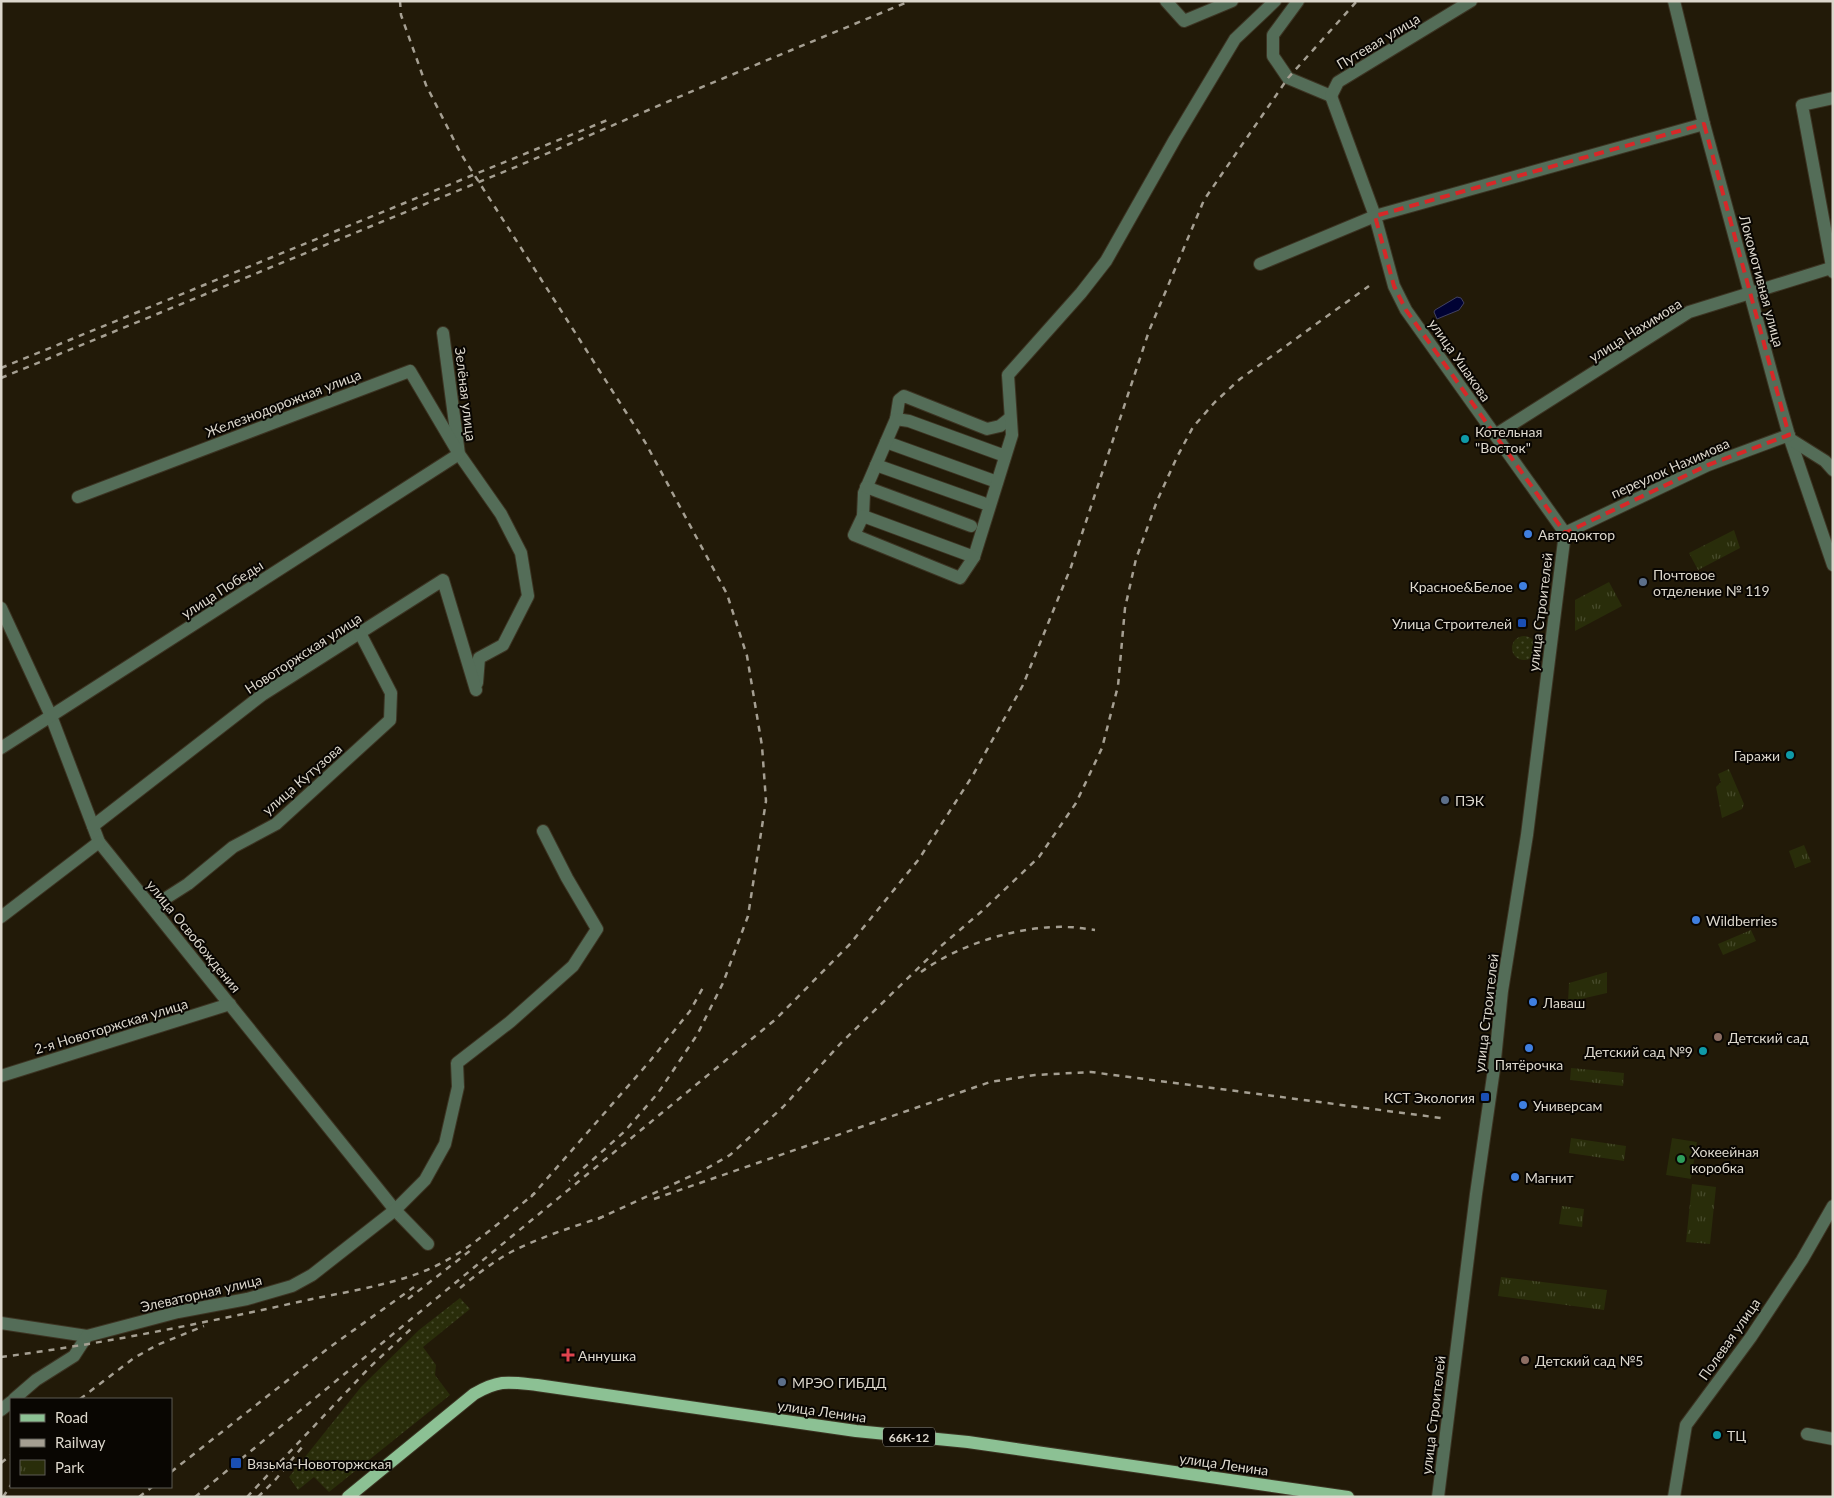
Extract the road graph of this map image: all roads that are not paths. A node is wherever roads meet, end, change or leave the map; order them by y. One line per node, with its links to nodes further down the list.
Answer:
1 (1166, 1): 2 (street)
2 (1232, 1)
3 (1275, 1): 16 (street)
4 (1298, 1): 7 (street)
5 (1471, 1): 7 (street, Путевая улица)
6 (1674, 1): 9 (street, Локомотивная улица)
7 (1331, 96): 10 (street, улица Ушакова)
8 (1833, 98): 12 (street)
9 (1704, 124): 10 (street); 13 (street, Локомотивная улица)
10 (1376, 216): 11 (street); 17 (street, улица Ушакова)
11 (1260, 264)
12 (1832, 270): 13 (street, улица Нахимова)
13 (1749, 293): 17 (street, улица Нахимова); 18 (street, Локомотивная улица)
14 (443, 333): 20 (street, Зелёная улица)
15 (896, 418): 16 (street); 19 (street); 21 (street)
16 (1010, 418): 21 (street)
17 (1495, 434): 30 (street, улица Ушакова)
18 (1789, 437): 23 (street); 30 (street, переулок Нахимова); 32 (street, Локомотивная улица)
19 (886, 442): 22 (street); 24 (street)
20 (458, 454): 26 (street, Железнодорожная улица); 35 (street, Зелёная улица); 36 (street, улица Победы)
21 (1005, 456): 24 (street)
22 (876, 465): 25 (street); 27 (street)
23 (1833, 470)
24 (997, 482): 31 (street)
25 (866, 487): 28 (street); 29 (street)
26 (78, 497)
27 (982, 503)
28 (863, 516): 31 (street); 31 (street)
29 (971, 526)
30 (1565, 533): 55 (street, улица Строителей)
31 (974, 557)
32 (1833, 565)
33 (1, 608): 36 (street, улица Освобождения)
34 (360, 633): 35 (street, Новоторжская улица); 38 (street, Новоторжская улица); 41 (street, улица Кутузова)
35 (476, 690)
36 (51, 716): 37 (street, улица Победы); 38 (street, улица Освобождения)
37 (1, 748)
38 (93, 826): 40 (street, улица Освобождения)
39 (543, 831): 46 (street, Элеваторная улица)
40 (99, 842): 41 (street, улица Освобождения); 42 (street)
41 (152, 907): 43 (street, улица Освобождения)
42 (1, 917)
43 (230, 1004): 44 (street, 2-я Новоторжская улица); 46 (street, улица Освобождения)
44 (1, 1076)
45 (1833, 1206): 56 (street, Полевая улица)
46 (395, 1210): 47 (street, улица Освобождения); 49 (street, Элеваторная улица)
47 (428, 1244)
48 (1, 1324): 49 (street)
49 (87, 1336): 50 (street)
50 (15, 1398)
51 (1807, 1434): 52 (street)
52 (1833, 1439)
53 (348, 1497): 54 (main road, улица Ленина / 66К-12)
54 (1348, 1497)
55 (1438, 1497)
56 (1674, 1497)

